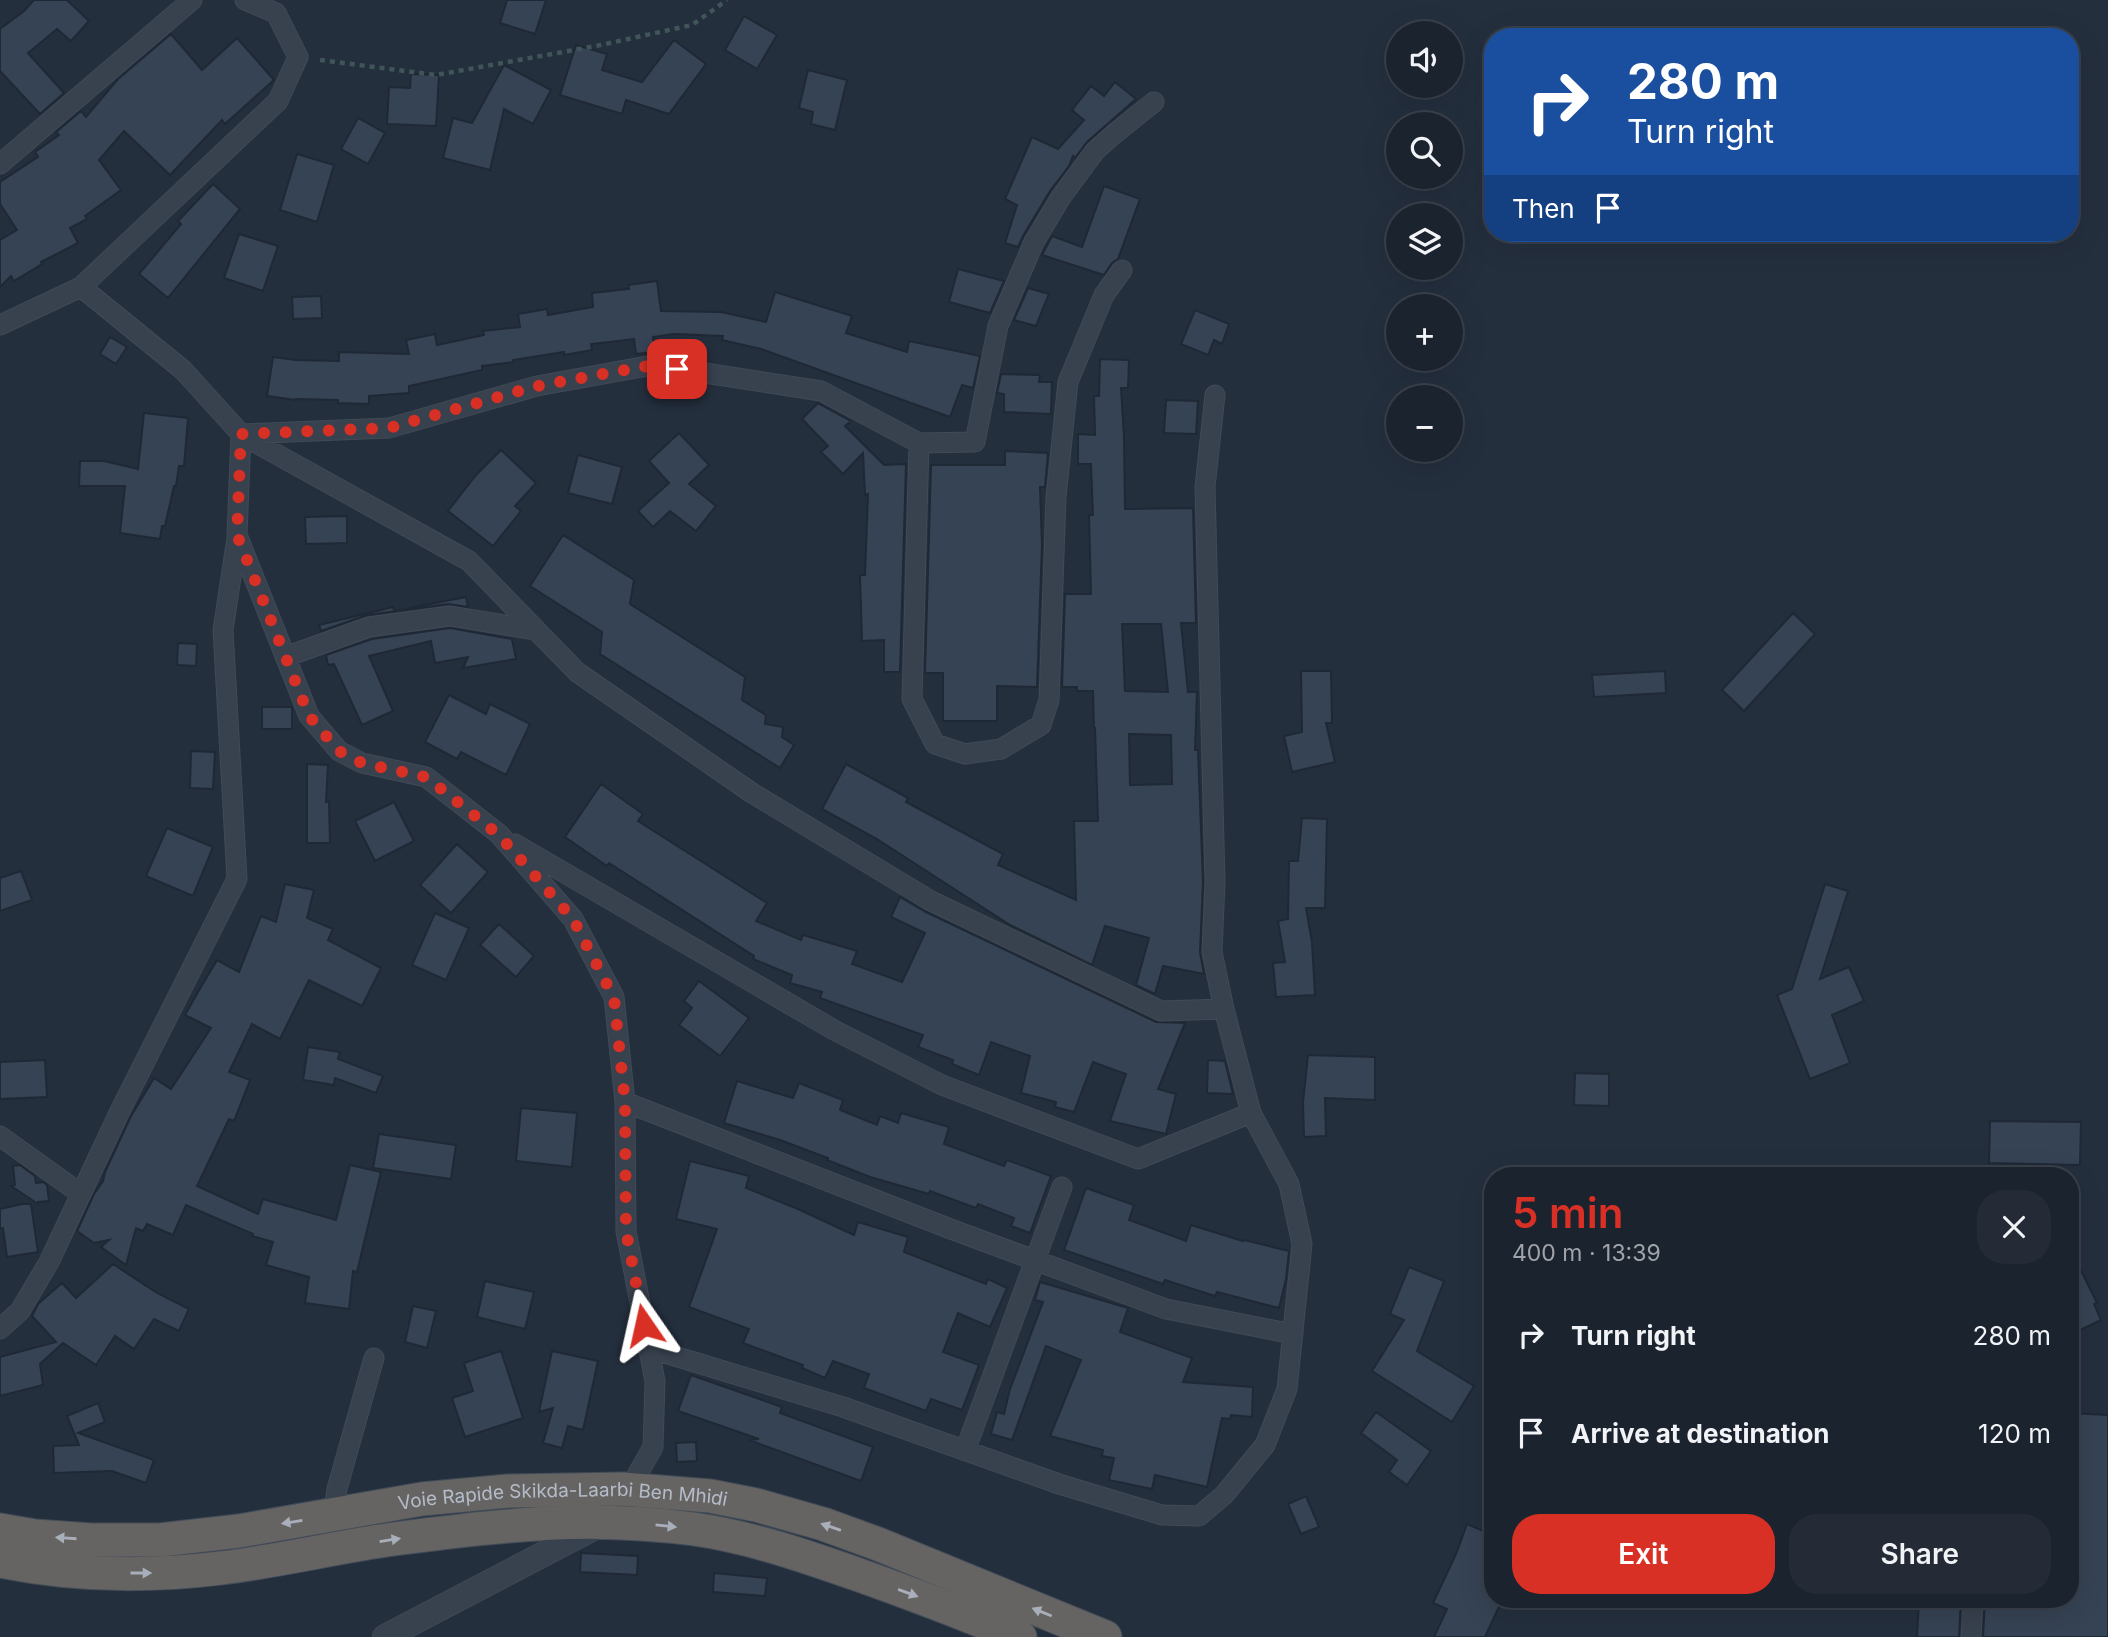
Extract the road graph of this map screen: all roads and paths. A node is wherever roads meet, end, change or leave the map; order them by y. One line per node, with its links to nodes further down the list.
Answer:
1 (192, 0): 6 (street)
2 (246, 0): 4 (street)
3 (727, 0): 4 (path)
4 (298, 57): 8 (street)
5 (1154, 102): 12 (street)
6 (0, 164)
7 (1122, 270): 12 (street)
8 (81, 287): 9 (street); 11 (street)
9 (0, 325)
10 (1215, 396): 17 (street)
11 (241, 434): 12 (street); 13 (street); 14 (street)
12 (919, 443)
13 (237, 535): 15 (street); 22 (street)
14 (535, 630): 15 (street); 17 (street)
15 (285, 657): 16 (street)
16 (499, 835): 18 (street); 19 (street)
17 (1224, 1009): 19 (street)
18 (625, 1102): 23 (street); 26 (street)
19 (1251, 1112): 25 (street)
20 (0, 1136): 22 (street)
21 (1062, 1187): 23 (street)
22 (81, 1194): 24 (street)
23 (1035, 1260): 25 (street); 28 (street)
24 (0, 1329)
25 (1293, 1334): 28 (street)
26 (648, 1348): 28 (street); 29 (street)
27 (374, 1358): 30 (street)
28 (965, 1451)
29 (623, 1489): 30 (highway, Voie Rapide Skikda-Laarbi Ben Mhidi); 31 (street); 37 (highway, Voie Rapide Skikda-Laarbi Ben Mhidi, one-way to 29)
30 (334, 1516): 32 (highway, Voie Rapide Skikda-Laarbi Ben Mhidi, one-way to 32)
31 (606, 1522): 33 (highway, Voie Rapide Skikda-Laarbi Ben Mhidi, one-way to 31); 35 (street); 36 (highway, Voie Rapide Skikda-Laarbi Ben Mhidi, one-way to 36)
32 (0, 1530)
33 (0, 1561)
34 (1973, 1608): 38 (street)
35 (385, 1637)
36 (1020, 1637)
37 (1105, 1637)
38 (1971, 1637)

